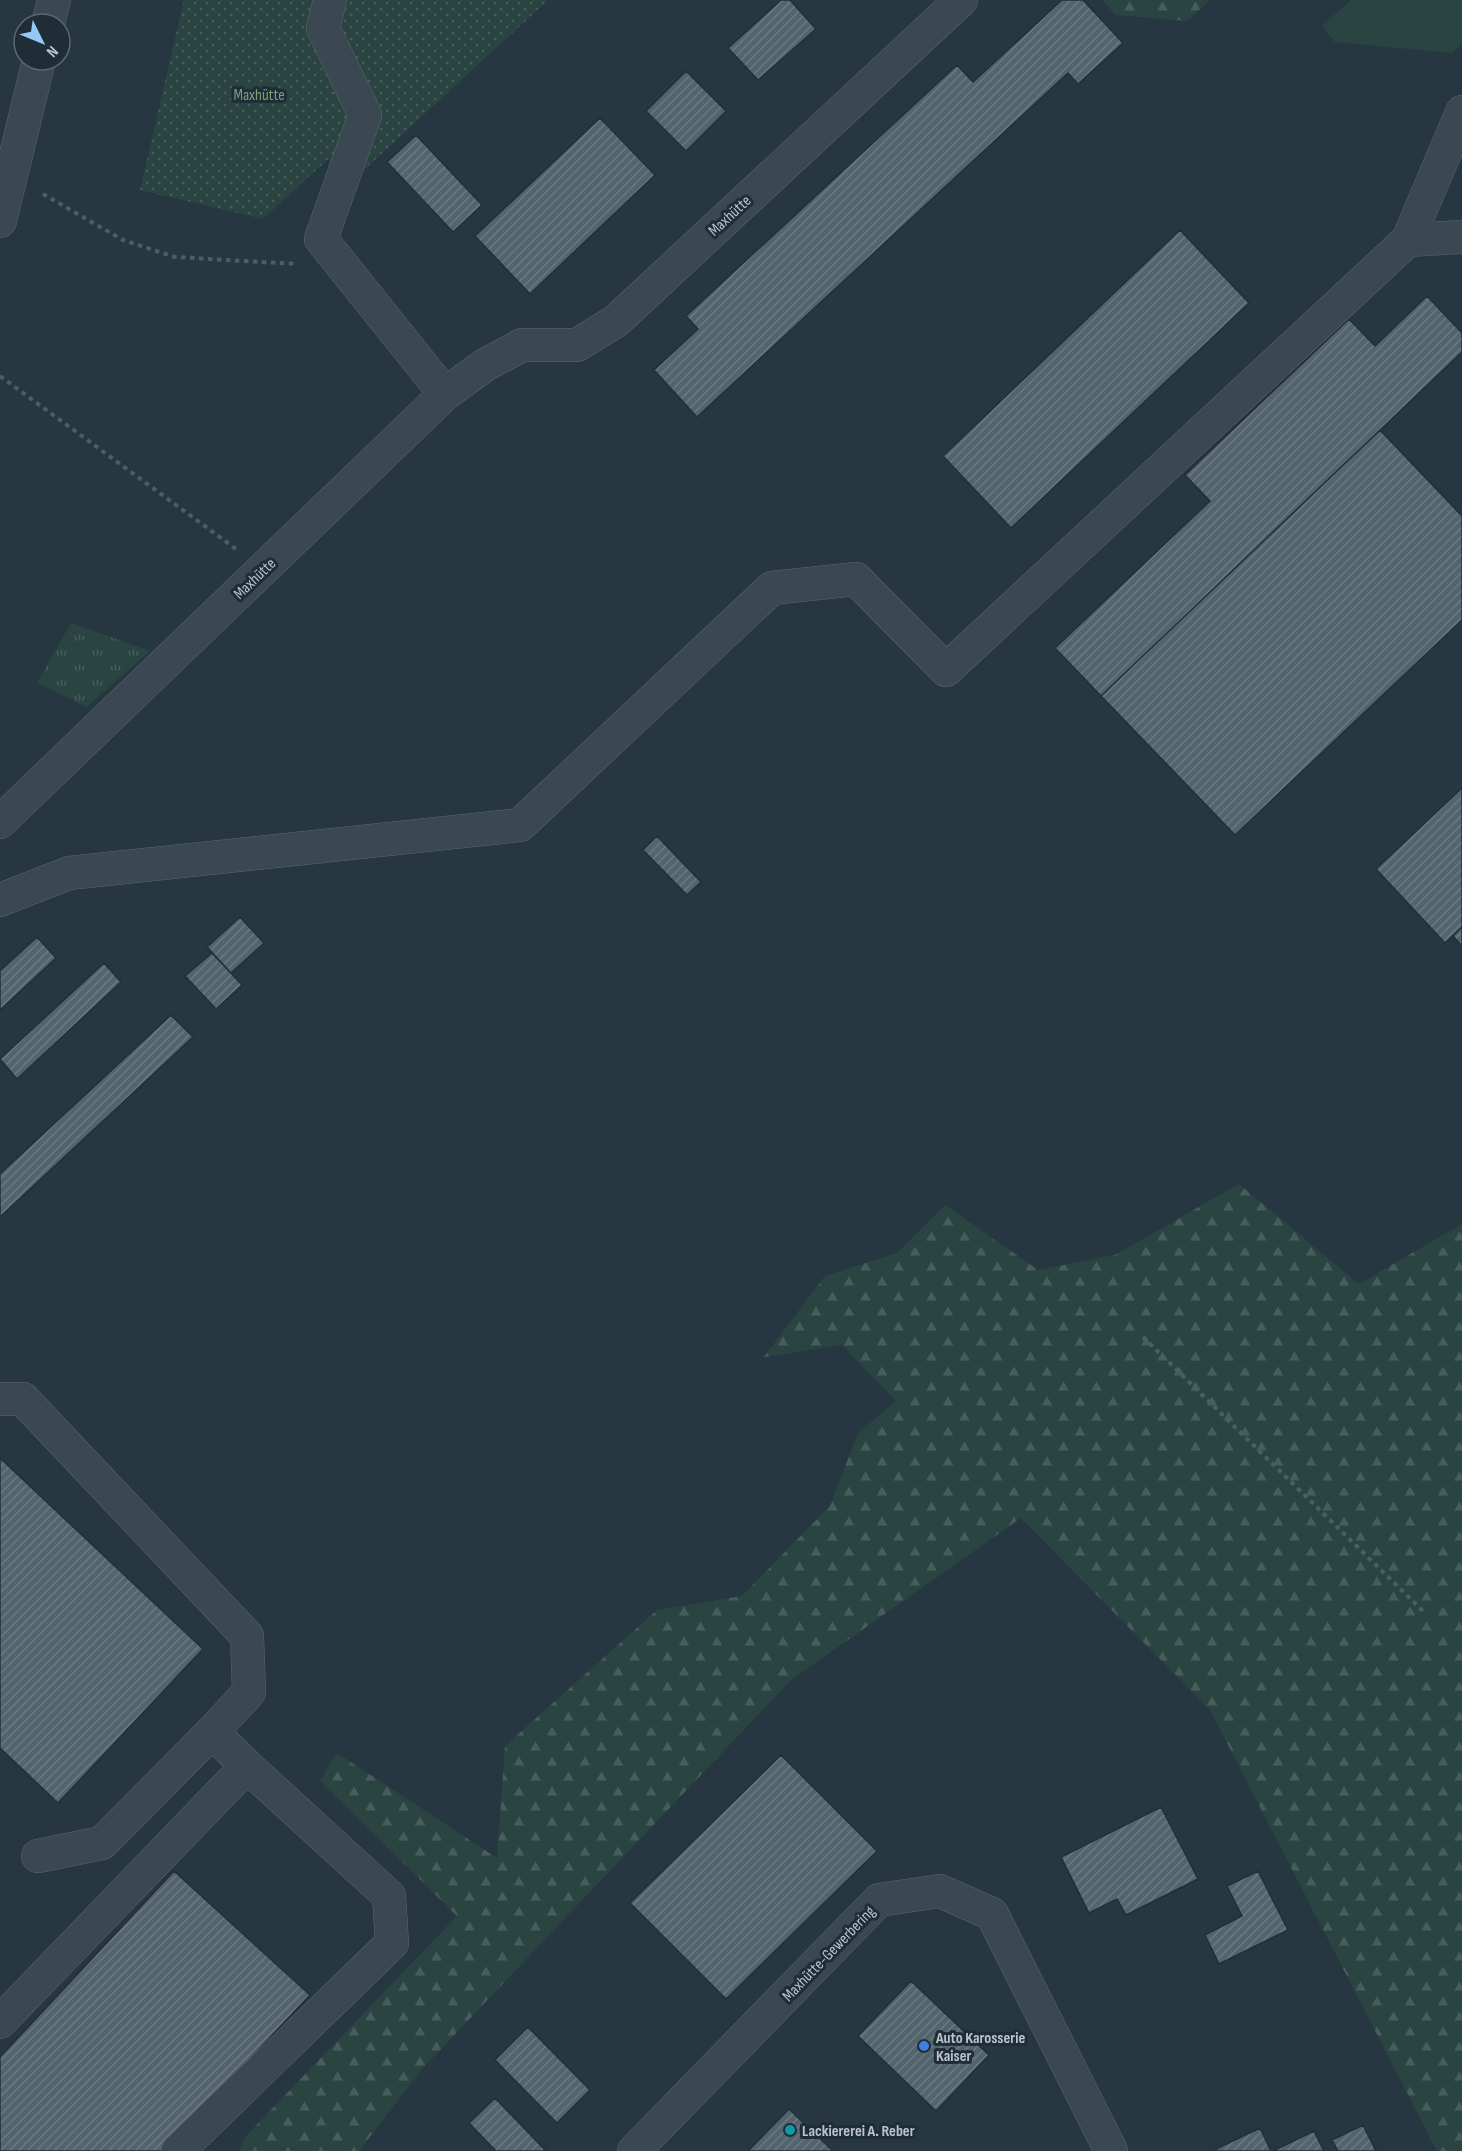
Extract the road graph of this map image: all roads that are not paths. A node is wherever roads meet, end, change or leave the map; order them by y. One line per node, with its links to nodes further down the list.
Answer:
1 (330, 0): 8 (street)
2 (961, 0): 8 (street, Maxhütte)
3 (36, 72): 5 (street)
4 (1462, 112): 7 (street)
5 (0, 221)
6 (1462, 237): 7 (street)
7 (1408, 240): 10 (street)
8 (445, 394): 9 (street, Maxhütte)
9 (0, 822)
10 (0, 900)
11 (0, 1399): 12 (street)
12 (212, 1732): 13 (street); 14 (street)
13 (247, 1766): 15 (street); 16 (street)
14 (38, 1856)
15 (0, 2022)
16 (178, 2151)
17 (634, 2151): 18 (street, Maxhütte-Gewerbering)
18 (1111, 2151)

